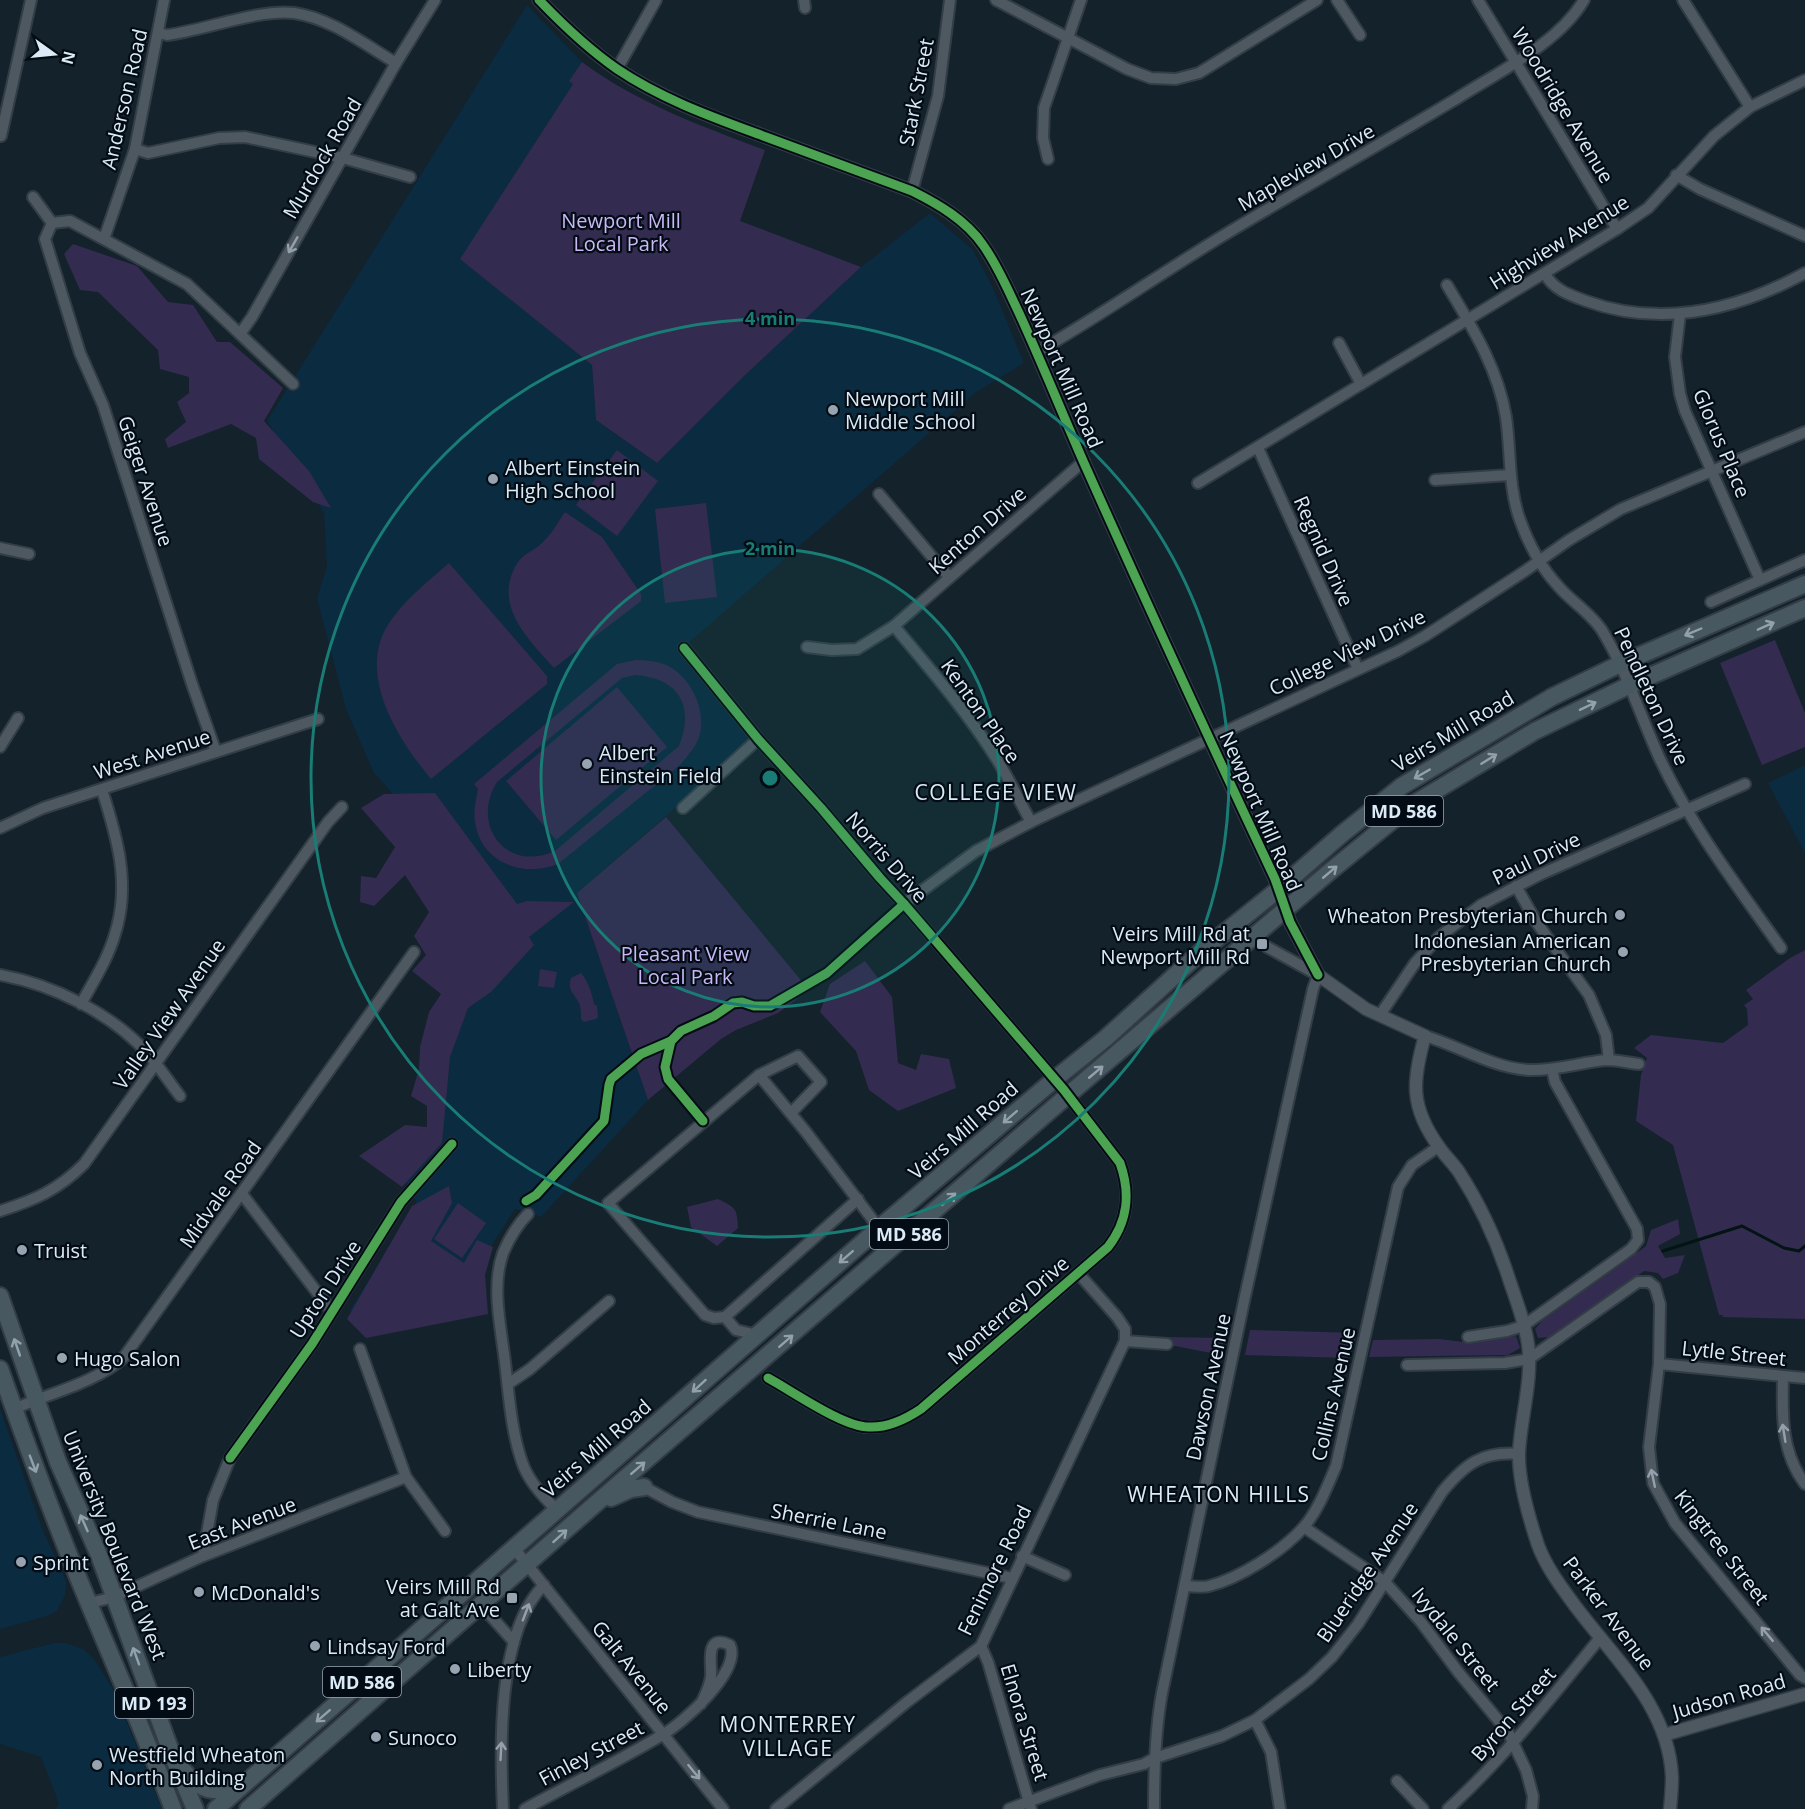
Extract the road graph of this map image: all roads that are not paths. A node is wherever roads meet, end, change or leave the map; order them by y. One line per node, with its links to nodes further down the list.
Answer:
1 (32, 0): 22 (street)
2 (164, 0): 14 (street, Anderson Road)
3 (435, 0): 18 (street, Murdock Road)
4 (539, 0): 19 (street, Newport Mill Road)
5 (657, 0): 19 (street)
6 (951, 0): 28 (street, Stark Street)
7 (996, 0): 16 (street)
8 (1080, 0): 16 (street)
9 (1317, 0): 16 (street)
10 (1337, 0): 15 (street)
11 (1478, 0): 17 (street, Woodridge Avenue)
12 (1584, 0): 17 (street, Mapleview Drive)
13 (1683, 0): 21 (street)
14 (159, 33): 18 (street); 23 (street, Anderson Road)
15 (1360, 35)
16 (1067, 37): 25 (street)
17 (1515, 62): 31 (street, Woodridge Avenue); 41 (street, Mapleview Drive)
18 (396, 63): 24 (street, Murdock Road)
19 (617, 69): 28 (street, Newport Mill Road)
20 (1805, 80): 21 (street, Highview Avenue)
21 (1750, 107): 26 (street, Highview Avenue)
22 (1, 136)
23 (135, 149): 24 (street); 33 (street, Anderson Road)
24 (343, 158): 27 (street); 39 (street, Murdock Road, one-way to 39)
25 (1048, 159)
26 (1676, 175): 31 (street, Highview Avenue); 32 (street)
27 (410, 177)
28 (912, 191): 41 (street, Newport Mill Road)
29 (33, 197): 30 (street)
30 (52, 223): 33 (street); 72 (street, Geiger Avenue)
31 (1617, 229): 35 (street, Highview Avenue)
32 (1805, 236)
33 (104, 239): 39 (street)
34 (1805, 273): 37 (street)
35 (1545, 274): 37 (street); 38 (street, Highview Avenue)
36 (1447, 285): 38 (street)
37 (1680, 314): 47 (street, Glorus Place)
38 (1467, 319): 43 (street, Highview Avenue); 48 (street, Pendleton Drive)
39 (240, 334): 42 (street)
40 (1339, 343): 43 (street)
41 (1037, 352): 46 (street, Newport Mill Road)
42 (293, 384)
43 (1361, 384): 45 (street, Highview Avenue)
44 (1805, 432): 47 (street, College View Drive)
45 (1258, 448): 50 (street, Highview Avenue); 65 (street, Regnid Drive)
46 (1084, 461): 56 (street, Kenton Drive); 69 (street, Newport Mill Road)
47 (1714, 471): 55 (street, College View Drive); 57 (street, Glorus Place)
48 (1510, 475): 49 (street); 55 (street, Pendleton Drive)
49 (1435, 480)
50 (1198, 483)
51 (879, 494): 56 (street)
52 (0, 548): 53 (street)
53 (29, 554)
54 (1805, 560): 57 (street)
55 (1538, 561): 64 (street, Pendleton Drive); 65 (street, College View Drive)
56 (949, 577): 61 (street, Kenton Drive)
57 (1760, 580): 59 (street)
58 (1805, 584): 64 (main road, Veirs Mill Road / MD 586, one-way to 64)
59 (1711, 602)
60 (1805, 608): 66 (main road, Veirs Mill Road / MD 586, one-way to 60)
61 (894, 626): 62 (street, Kenton Drive); 78 (street, Kenton Place)
62 (807, 647)
63 (684, 648): 70 (street, Norris Drive)
64 (1620, 664): 66 (street, Pendleton Drive); 81 (main road, Veirs Mill Road / MD 586, one-way to 81)
65 (1358, 669): 69 (street, College View Drive)
66 (1630, 685): 77 (street, Pendleton Drive); 83 (main road, Veirs Mill Road / MD 586, one-way to 66)
67 (18, 718): 71 (street)
68 (318, 719): 72 (street, West Avenue)
69 (1209, 738): 78 (street, College View Drive); 81 (street, Newport Mill Road)
70 (758, 739): 76 (street); 82 (street, Norris Drive)
71 (0, 747)
72 (216, 752): 74 (street, West Avenue)
73 (1745, 784): 77 (street, Paul Drive)
74 (102, 790): 79 (street, West Avenue); 89 (street)
75 (342, 807): 94 (street, Valley View Avenue)
76 (683, 808)
77 (1687, 810): 80 (street, Paul Drive); 85 (street, Pendleton Drive)
78 (1031, 822): 82 (street, College View Drive)
79 (0, 828)
80 (1516, 886): 90 (street, Paul Drive); 92 (street)
81 (1279, 889): 83 (street, Newport Mill Road); 97 (main road, Veirs Mill Road / MD 586)
82 (904, 904): 97 (street, Norris Drive)
83 (1286, 910): 88 (street, Newport Mill Road); 97 (main road, Veirs Mill Road / MD 586, one-way to 83)
84 (1267, 947): 88 (street, Newport Mill Road)
85 (1781, 948)
86 (414, 952): 102 (street, Midvale Road)
87 (0, 975): 89 (street)
88 (1318, 975): 90 (street, Newport Mill Road); 146 (street, Dawson Avenue)
89 (81, 1004): 94 (street)
90 (1380, 1015): 91 (street, Newport Mill Road)
91 (1425, 1036): 95 (street, Newport Mill Road); 101 (street, Parker Avenue)
92 (1609, 1060): 93 (street, Newport Mill Road); 95 (street, Newport Mill Road)
93 (1639, 1064)
94 (155, 1065): 98 (street); 104 (street, Valley View Avenue)
95 (1552, 1069): 112 (street)
96 (759, 1075): 99 (street); 99 (street); 111 (street)
97 (1062, 1088): 106 (main road, Veirs Mill Road / MD 586, one-way to 106); 107 (street, Monterrey Drive); 134 (main road, Veirs Mill Road / MD 586, one-way to 97)
98 (180, 1096)
99 (790, 1113): 103 (street)
100 (452, 1144): 110 (street, Upton Drive)
101 (1438, 1147): 112 (street, Parker Avenue); 136 (street, Collins Avenue)
102 (242, 1194): 110 (street); 128 (street, Midvale Road)
103 (858, 1199): 106 (street); 111 (street)
104 (0, 1211)
105 (528, 1214): 127 (street)
106 (879, 1228): 114 (main road, Veirs Mill Road / MD 586, one-way to 114)
107 (1079, 1274): 116 (street); 125 (street, Monterrey Drive)
108 (0, 1296): 128 (main road, University Boulevard West / MD 193, one-way to 108)
109 (609, 1301): 127 (street)
110 (332, 1312): 139 (street, Upton Drive)
111 (725, 1317): 113 (street)
112 (1523, 1326): 115 (street); 120 (street, Parker Avenue)
113 (736, 1330): 114 (street); 119 (street)
114 (757, 1335): 119 (main road, Veirs Mill Road / MD 586)
115 (1468, 1337)
116 (1125, 1341): 117 (street); 140 (street, Fenimore Road)
117 (1167, 1344)
118 (360, 1349): 131 (street)
119 (738, 1352): 135 (main road, Veirs Mill Road / MD 586, one-way to 135)
120 (1528, 1359): 121 (street, Kingtree Street); 122 (street); 130 (street, Parker Avenue)
121 (1659, 1364): 124 (street, Lytle Street); 153 (street, Kingtree Street, one-way to 121)
122 (1407, 1365)
123 (0, 1369): 129 (main road, MD 193)
124 (1783, 1377): 126 (street, Lytle Street); 132 (street, one-way to 124)
125 (768, 1378)
126 (1805, 1378)
127 (508, 1384): 135 (street)
128 (35, 1399): 129 (street, Midvale Road); 147 (main road, University Boulevard West / MD 193, one-way to 128)
129 (14, 1408): 148 (main road, MD 193, one-way to 148)
130 (1519, 1454): 144 (street, Blueridge Avenue); 150 (street, Parker Avenue)
131 (406, 1477): 137 (street); 139 (street, East Avenue)
132 (1805, 1484)
133 (644, 1487): 134 (main road); 143 (street, Sherrie Lane)
134 (593, 1506): 141 (main road, Veirs Mill Road / MD 586, one-way to 134)
135 (557, 1510): 138 (main road, Veirs Mill Road / MD 586)
136 (1304, 1527): 144 (street, Ivydale Street); 146 (street, Collins Avenue)
137 (445, 1530)
138 (513, 1547): 141 (street, Galt Avenue); 163 (main road, Veirs Mill Road / MD 586, one-way to 163)
139 (203, 1556): 147 (street, East Avenue)
140 (1022, 1556): 142 (street); 143 (street, Fenimore Road)
141 (527, 1566): 145 (street, Galt Avenue); 149 (main road, Veirs Mill Road / MD 586)
142 (1065, 1575)
143 (1012, 1578): 152 (street, Fenimore Road)
144 (1385, 1582): 156 (street, Blueridge Avenue); 159 (street, Ivydale Street)
145 (544, 1585): 151 (street, one-way to 145); 157 (street, Galt Avenue)
146 (1185, 1586): 161 (street, Dawson Avenue)
147 (114, 1597): 148 (street, East Avenue); 160 (main road, University Boulevard West / MD 193, one-way to 147)
148 (90, 1603): 165 (main road, MD 193)
149 (480, 1604): 151 (street); 168 (main road, Veirs Mill Road / MD 586)
150 (1600, 1638): 158 (street, Parker Avenue); 159 (street, Byron Street)
151 (514, 1642): 169 (street, one-way to 151)
152 (981, 1646): 164 (street, Elnora Street); 172 (street, Fenimore Road)
153 (1805, 1678)
154 (1805, 1694): 158 (street, Judson Road)
155 (701, 1704): 155 (street, Finley Street); 157 (street, Finley Street)
156 (1255, 1720): 161 (street, Blueridge Avenue); 175 (street)
157 (664, 1734): 170 (street, Finley Street); 171 (street, Galt Avenue, one-way to 171)
158 (1664, 1735): 179 (street, Parker Avenue)
159 (1513, 1744): 177 (street, Byron Street); 178 (street, Ivydale Street)
160 (173, 1757): 163 (main road); 166 (main road, University Boulevard West / MD 193)
161 (1155, 1758): 164 (street, Blueridge Avenue); 174 (street, Dawson Avenue)
162 (1397, 1781): 176 (street)
163 (246, 1782): 167 (main road, Veirs Mill Road / MD 586)
164 (1031, 1805): 173 (street, Blueridge Avenue)
165 (173, 1809)
166 (195, 1809)
167 (216, 1809)
168 (248, 1809)
169 (502, 1809)
170 (525, 1809)
171 (723, 1809)
172 (776, 1809)
173 (1009, 1809)
174 (1154, 1809)
175 (1280, 1809)
176 (1423, 1809)
177 (1448, 1809)
178 (1533, 1809)
179 (1670, 1809)

